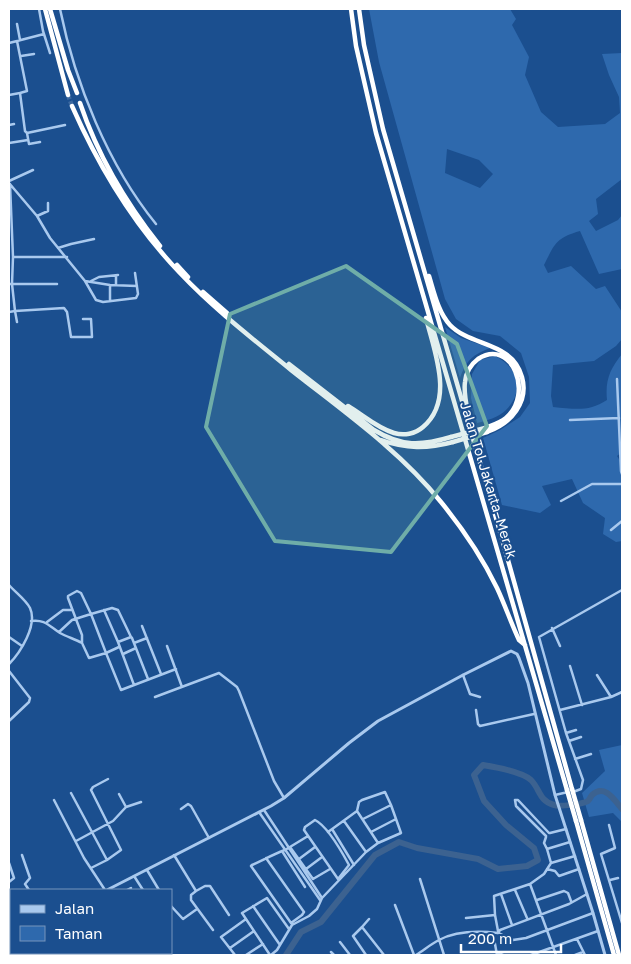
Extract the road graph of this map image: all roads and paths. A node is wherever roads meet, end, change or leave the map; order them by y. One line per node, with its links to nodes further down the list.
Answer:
1 (39, 9): 8 (street)
2 (45, 9): 19 (highway)
3 (50, 9): 17 (highway)
4 (60, 9): 34 (street)
5 (351, 9): 51 (highway, Jalan Tol Jakarta–Merak)
6 (359, 9): 41 (highway, Jalan Tol Jakarta–Merak)
7 (17, 24): 9 (street)
8 (44, 34): 9 (street); 11 (street)
9 (18, 40): 10 (street); 13 (street)
10 (9, 43)
11 (50, 53)
12 (34, 54): 13 (street)
13 (20, 56): 15 (street)
14 (28, 70): 15 (street)
15 (23, 71): 16 (street)
16 (20, 93): 18 (street); 25 (street)
17 (77, 93)
18 (9, 94)
19 (68, 95)
20 (80, 102): 57 (highway)
21 (72, 106): 62 (highway)
22 (14, 124): 23 (street)
23 (9, 125)
24 (65, 125): 25 (street)
25 (27, 133): 26 (street)
26 (28, 140): 27 (street); 28 (street)
27 (40, 142)
28 (9, 143)
29 (33, 170): 30 (street)
30 (9, 183): 31 (street); 33 (street)
31 (10, 203): 36 (street)
32 (48, 203): 33 (street)
33 (37, 216): 38 (street)
34 (156, 224)
35 (94, 239): 38 (street)
36 (13, 246): 37 (street); 39 (street)
37 (9, 247)
38 (58, 248): 40 (street)
39 (14, 257): 40 (street); 45 (street)
40 (67, 257): 43 (street)
41 (423, 266): 61 (highway); 64 (highway, Jalan Tol Jakarta–Merak)
42 (136, 273): 49 (street)
43 (85, 281): 44 (street); 50 (street)
44 (90, 282): 47 (street); 48 (street)
45 (10, 284): 46 (street); 52 (street)
46 (57, 284)
47 (110, 285): 48 (street); 50 (street)
48 (116, 286): 49 (street)
49 (137, 286): 50 (street)
50 (110, 300)
51 (426, 310): 57 (highway); 87 (highway, Jalan Tol Jakarta–Merak)
52 (16, 311): 53 (street); 54 (street); 55 (street)
53 (9, 312)
54 (82, 319)
55 (16, 322)
56 (617, 379): 58 (street)
57 (336, 400): 63 (highway)
58 (620, 404): 59 (street)
59 (619, 418): 60 (street); 65 (street)
60 (570, 420)
61 (486, 430): 63 (highway, bridge); 64 (highway)
62 (378, 438): 63 (highway); 87 (highway)
63 (452, 440)
64 (474, 445): 121 (highway, Jalan Tol Jakarta–Merak)
65 (622, 474)
66 (622, 484): 67 (street)
67 (561, 501)
68 (622, 521): 69 (street)
69 (611, 530)
70 (9, 585): 75 (street)
71 (622, 590): 79 (street)
72 (72, 610): 74 (street); 76 (street); 77 (street)
73 (104, 610): 74 (street); 82 (street); 85 (street)
74 (91, 614): 76 (street); 93 (street)
75 (31, 620): 77 (street); 88 (street)
76 (76, 620): 80 (street); 84 (street)
77 (47, 622): 80 (street)
78 (142, 626): 83 (street)
79 (552, 628): 90 (street); 111 (street)
80 (59, 632): 84 (street)
81 (9, 637): 88 (street)
82 (130, 637): 85 (street); 86 (street)
83 (147, 638): 86 (street); 99 (street)
84 (82, 642): 93 (street)
85 (118, 642): 91 (street)
86 (134, 643): 92 (street)
87 (525, 645): 121 (highway, Jalan Tol Jakarta–Merak)
88 (22, 646): 95 (street)
89 (167, 646): 97 (street)
90 (560, 646)
91 (119, 648): 93 (street); 94 (street)
92 (136, 648): 94 (street); 102 (street)
93 (106, 653): 103 (street)
94 (122, 654): 103 (street)
95 (9, 664)
96 (570, 666): 109 (street)
97 (176, 669): 99 (street); 104 (street)
98 (9, 671): 113 (street)
99 (162, 674): 102 (street)
100 (463, 674): 107 (street); 112 (street); 125 (street)
101 (597, 675): 108 (street)
102 (148, 679): 103 (street)
103 (134, 685)
104 (182, 687): 106 (street); 125 (street)
105 (622, 692): 108 (street)
106 (155, 697)
107 (480, 697)
108 (611, 698): 109 (street)
109 (582, 704): 111 (street)
110 (476, 710): 112 (street)
111 (560, 710): 115 (street)
112 (534, 714): 124 (street)
113 (9, 721)
114 (576, 730): 115 (street)
115 (566, 733): 117 (street)
116 (581, 737): 117 (street)
117 (569, 741): 119 (street)
118 (591, 754): 119 (street)
119 (575, 759): 124 (street)
120 (108, 779): 139 (street)
121 (569, 789): 138 (highway, Jalan Tol Jakarta–Merak, bridge)
122 (72, 793): 146 (street)
123 (119, 794): 129 (street)
124 (555, 796): 142 (street)
125 (284, 798): 131 (street)
126 (54, 800): 151 (street)
127 (141, 802): 129 (street)
128 (391, 805): 132 (street); 134 (street); 135 (street)
129 (126, 807): 139 (street)
130 (181, 808): 150 (street)
131 (264, 810): 133 (street); 136 (street)
132 (357, 811): 135 (street); 137 (street)
133 (259, 812): 140 (street); 150 (street)
134 (396, 818): 145 (street); 154 (street)
135 (363, 819): 145 (street)
136 (271, 821): 140 (street); 153 (street)
137 (344, 821): 143 (street); 158 (street)
138 (578, 821): 244 (highway, Jalan Tol Jakarta–Merak); 245 (highway, Jalan Tol Jakarta–Merak)
139 (108, 824): 146 (street); 165 (street)
140 (267, 824): 153 (street)
141 (609, 826): 178 (street)
142 (565, 827): 147 (street); 152 (street)
143 (332, 829): 144 (street); 168 (street)
144 (328, 832): 148 (street); 172 (street)
145 (371, 832): 154 (street)
146 (91, 833): 151 (street); 165 (street)
147 (549, 833): 149 (street); 149 (street)
148 (308, 836): 155 (street); 156 (street)
149 (546, 836): 157 (street)
150 (209, 838): 160 (street)
151 (76, 841): 169 (street)
152 (570, 842): 157 (street); 161 (street)
153 (283, 843): 156 (street)
154 (378, 844): 158 (street)
155 (315, 847): 162 (street); 164 (street)
156 (286, 849): 163 (street); 164 (street); 182 (street); 193 (street)
157 (547, 849): 167 (street)
158 (366, 852): 168 (street)
159 (22, 855): 183 (street)
160 (174, 856): 170 (street); 189 (street)
161 (575, 856): 167 (street); 174 (street)
162 (322, 857): 171 (street); 172 (street)
163 (266, 858): 163 (street)
164 (299, 858): 171 (street)
165 (107, 860): 169 (street)
166 (9, 862): 179 (street)
167 (551, 863): 173 (street)
168 (354, 865): 193 (street)
169 (91, 868): 184 (street)
170 (146, 869): 175 (street); 188 (street)
171 (306, 869): 172 (street)
172 (330, 869)
173 (548, 869): 174 (street); 180 (street)
174 (579, 869): 192 (street)
175 (134, 875): 181 (street); 187 (street)
176 (618, 878): 178 (street)
177 (420, 879): 218 (street)
178 (610, 880): 208 (street)
179 (9, 882)
180 (530, 884): 190 (street); 194 (street)
181 (114, 886): 185 (street); 186 (street)
182 (305, 887)
183 (28, 889)
184 (105, 889)
185 (108, 889)
186 (116, 889)
187 (142, 889)
188 (158, 889)
189 (196, 890): 199 (street); 202 (street)
190 (515, 890): 191 (street); 205 (street)
191 (501, 894): 203 (street); 209 (street)
192 (587, 894): 195 (street); 200 (street)
193 (321, 899): 211 (street)
194 (537, 900): 195 (street); 201 (street)
195 (571, 901): 201 (street)
196 (395, 905): 237 (street)
197 (253, 906): 206 (street); 211 (street); 222 (street)
198 (172, 907): 199 (street)
199 (198, 909): 212 (street)
200 (593, 913): 213 (street); 215 (street)
201 (542, 914): 205 (street); 213 (street)
202 (228, 915)
203 (495, 916): 204 (street); 216 (street)
204 (466, 918)
205 (527, 918): 209 (street)
206 (246, 919): 214 (street); 224 (street)
207 (369, 919): 210 (street)
208 (622, 923)
209 (512, 925): 216 (street)
210 (362, 927): 235 (street); 236 (street)
211 (289, 928): 222 (street)
212 (213, 930)
213 (547, 930): 216 (street); 223 (street)
214 (254, 931): 221 (street); 224 (street)
215 (598, 931): 219 (street); 243 (street)
216 (498, 932): 217 (street)
217 (494, 933): 218 (street); 227 (street)
218 (440, 939): 226 (street); 238 (street)
219 (577, 939): 223 (street); 229 (street)
220 (340, 942): 234 (street)
221 (262, 944): 231 (street); 232 (street)
222 (280, 945): 232 (street)
223 (553, 947): 228 (street); 241 (street)
224 (230, 948): 230 (street)
225 (331, 952): 233 (street)
226 (422, 954): 237 (street)
227 (496, 954): 239 (street)
228 (538, 954): 240 (street)
229 (584, 954): 242 (street)
230 (234, 955)
231 (246, 955)
232 (271, 955)
233 (334, 955)
234 (350, 955)
235 (366, 955)
236 (384, 955)
237 (415, 955)
238 (444, 955)
239 (503, 955)
240 (531, 955)
241 (556, 955)
242 (575, 955)
243 (605, 955)
244 (614, 955)
245 (619, 955)

